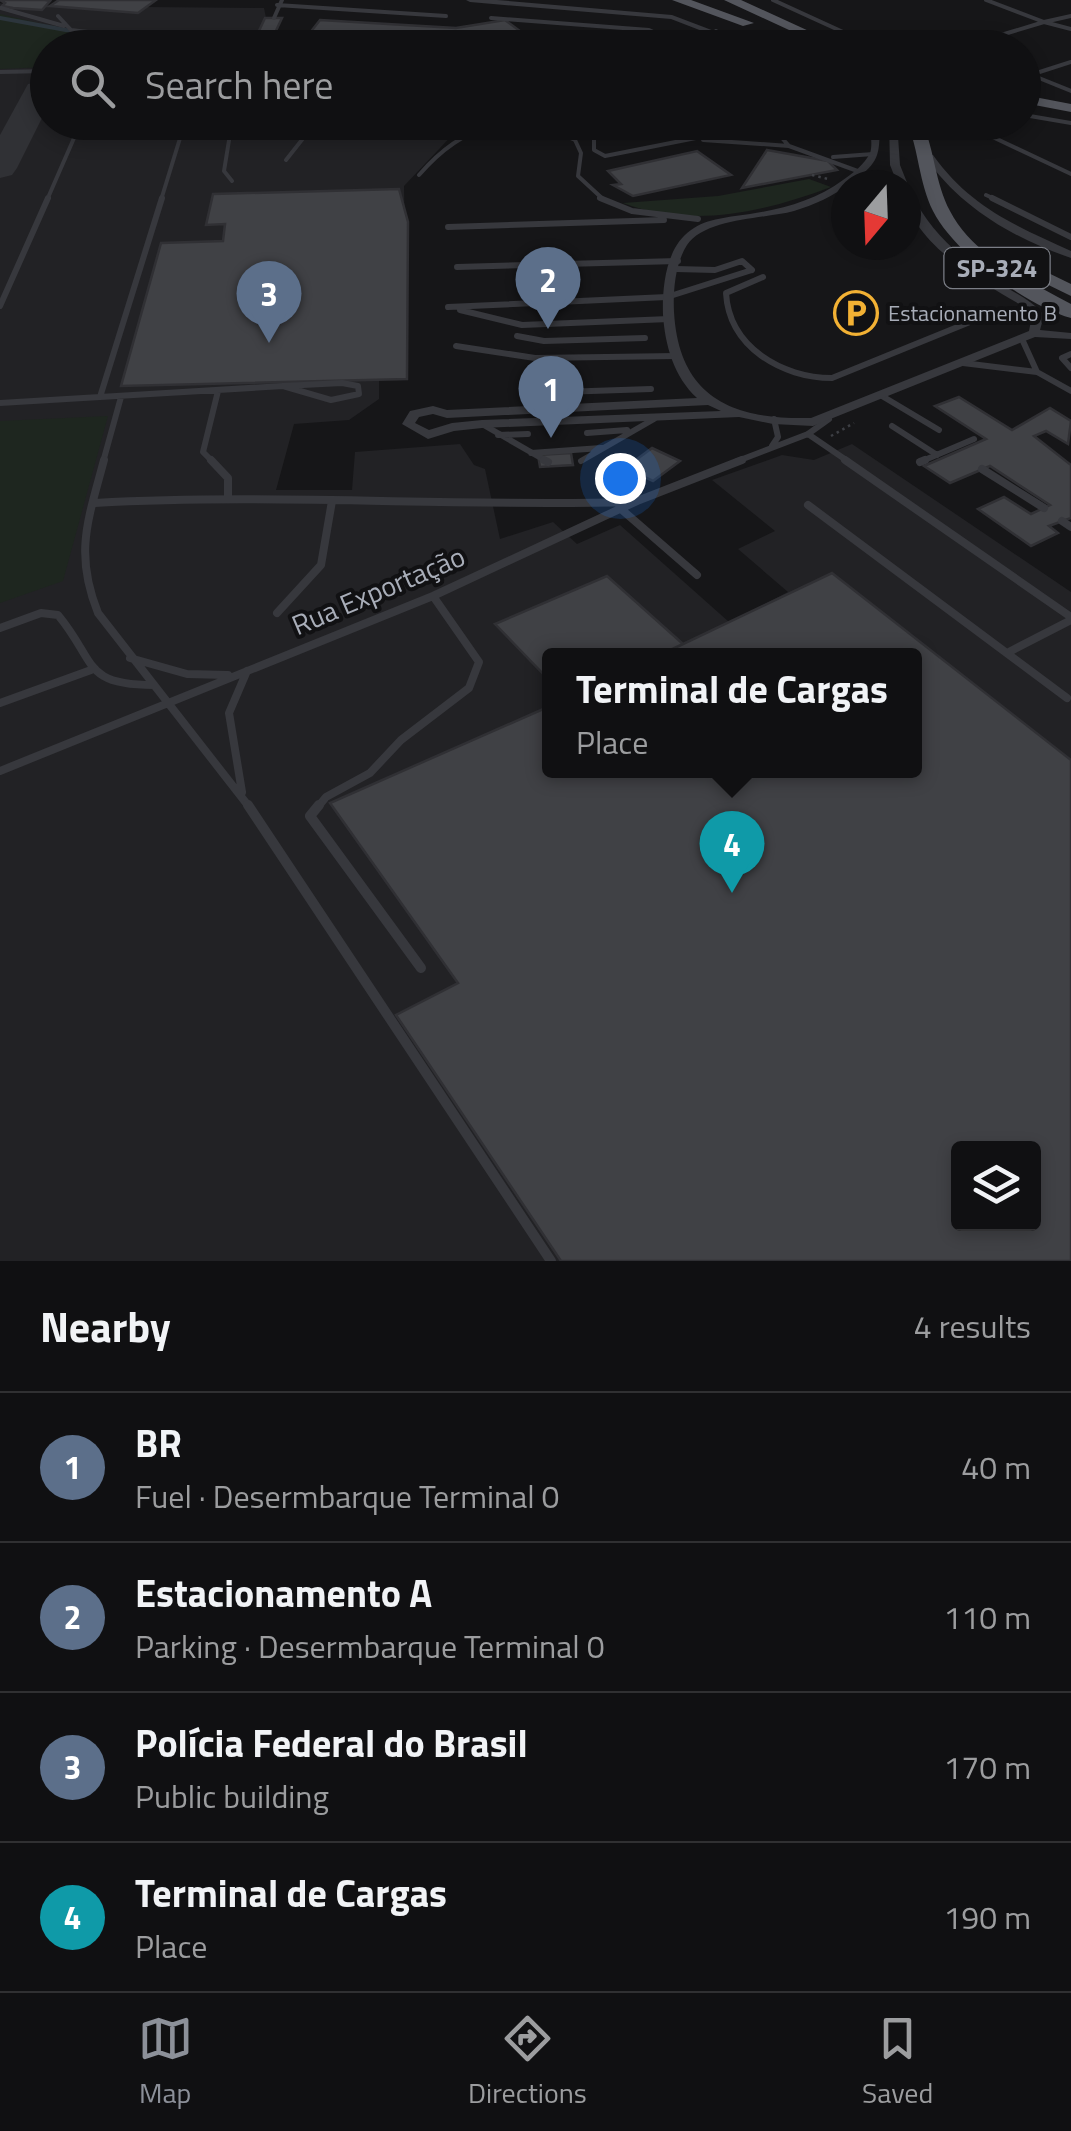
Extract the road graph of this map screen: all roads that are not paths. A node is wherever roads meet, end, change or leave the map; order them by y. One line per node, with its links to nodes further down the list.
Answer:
1 (470, 0): 23 (street)
2 (589, 0): 24 (street)
3 (678, 0): 17 (main road)
4 (709, 0): 17 (main road)
5 (730, 0): 17 (main road)
6 (748, 0): 17 (main road)
7 (773, 0): 17 (lane)
8 (787, 0): 17 (lane)
9 (986, 0): 18 (lane)
10 (279, 2): 13 (lane); 15 (lane)
11 (1, 8): 19 (lane)
12 (58, 16): 19 (lane)
13 (446, 16)
14 (1071, 16): 18 (lane)
15 (274, 18)
16 (492, 18): 22 (lane)
17 (778, 20): 25 (main road); 26 (main road); 27 (lane)
18 (1044, 22): 20 (lane); 28 (lane)
19 (64, 26): 21 (lane)
20 (1071, 28)
21 (93, 30)
22 (649, 30)
23 (716, 30)
24 (730, 30)
25 (790, 30)
26 (800, 30)
27 (814, 30)
28 (1015, 30)
29 (1071, 62): 32 (lane)
30 (30, 71): 31 (lane)
31 (0, 72)
32 (1041, 73)
33 (1041, 79): 34 (lane)
34 (1071, 91)
35 (1041, 105): 36 (main road)
36 (1071, 110)
37 (1041, 117): 38 (lane)
38 (1071, 123)
39 (73, 140): 82 (lane)
40 (179, 140): 103 (lane)
41 (229, 140): 65 (lane)
42 (302, 140): 59 (lane)
43 (453, 140): 64 (lane)
44 (575, 140): 71 (lane)
45 (594, 140): 46 (lane)
46 (692, 140): 54 (lane)
47 (741, 140): 54 (lane)
48 (782, 140): 55 (lane)
49 (877, 140): 56 (street)
50 (893, 140): 62 (street)
51 (922, 140): 57 (main road)
52 (934, 140): 57 (main road)
53 (1001, 140): 63 (lane)
54 (742, 143): 55 (lane)
55 (789, 146): 58 (lane)
56 (873, 154): 58 (lane); 61 (street)
57 (930, 157): 68 (main road); 76 (street)
58 (824, 158): 60 (lane)
59 (286, 160)
60 (855, 170)
61 (865, 170)
62 (897, 170)
63 (1071, 174)
64 (419, 175)
65 (232, 181)
66 (831, 190): 70 (street)
67 (986, 195): 75 (lane)
68 (936, 198): 80 (main road); 84 (main road, SP-324)
69 (831, 202): 70 (street)
70 (796, 208): 72 (street)
71 (698, 219): 72 (street); 74 (lane)
72 (730, 220): 77 (street)
73 (921, 223): 88 (street)
74 (448, 227)
75 (1071, 238)
76 (1071, 255)
77 (677, 265): 78 (lane); 79 (lane); 81 (street)
78 (457, 267)
79 (752, 270): 81 (lane); 83 (lane)
80 (1071, 291)
81 (667, 296): 85 (street); 86 (lane)
82 (0, 306)
83 (997, 311)
84 (1071, 312)
85 (669, 319): 86 (lane); 94 (street)
86 (571, 323): 91 (lane)
87 (516, 336): 91 (lane)
88 (1028, 336): 89 (street); 96 (street); 98 (lane)
89 (1071, 336)
90 (646, 338): 91 (lane)
91 (575, 340)
92 (456, 346): 95 (lane)
93 (1071, 354): 97 (lane)
94 (676, 356): 95 (lane); 107 (street)
95 (552, 358): 100 (lane)
96 (963, 363): 98 (lane); 105 (street)
97 (1071, 368)
98 (1037, 372): 102 (lane)
99 (282, 386): 99 (lane); 101 (lane)
100 (651, 389)
101 (218, 392): 104 (lane); 129 (lane)
102 (1071, 392)
103 (100, 397): 104 (lane); 106 (lane)
104 (121, 397): 132 (lane)
105 (888, 399): 111 (street); 115 (lane)
106 (0, 402)
107 (710, 402): 108 (street); 112 (street)
108 (755, 414): 109 (street); 110 (street)
109 (660, 416): 112 (street); 114 (lane)
110 (774, 419): 111 (street); 121 (lane)
111 (829, 419): 118 (lane, Rua Exportação)
112 (482, 424): 119 (lane)
113 (892, 426): 124 (lane)
114 (629, 430): 116 (lane); 122 (lane)
115 (939, 430)
116 (587, 432)
117 (528, 434): 119 (lane)
118 (808, 434): 121 (lane, Rua Exportação); 141 (lane)
119 (498, 435): 123 (lane)
120 (974, 439): 124 (lane)
121 (772, 446): 131 (lane, Rua Exportação)
122 (602, 448): 123 (lane); 125 (lane)
123 (531, 453): 126 (lane)
124 (937, 455): 127 (lane)
125 (581, 461)
126 (548, 462)
127 (920, 462)
128 (982, 469): 134 (lane)
129 (228, 498): 130 (lane); 132 (lane)
130 (332, 501): 131 (lane); 140 (lane)
131 (637, 502): 135 (lane, Rua Exportação)
132 (94, 503): 144 (lane)
133 (808, 504): 143 (lane)
134 (1044, 508)
135 (621, 509): 138 (lane); 139 (lane, Rua Exportação)
136 (1062, 520): 137 (lane)
137 (1071, 527)
138 (697, 574)
139 (432, 596): 146 (lane, Rua Exportação); 153 (lane)
140 (277, 613)
141 (1071, 619): 143 (lane)
142 (0, 628): 145 (lane)
143 (1007, 653): 148 (lane)
144 (129, 657): 146 (lane); 147 (lane)
145 (90, 670): 147 (lane); 150 (lane)
146 (248, 672): 149 (lane, Rua Exportação); 152 (lane)
147 (154, 685): 149 (lane)
148 (1068, 698)
149 (170, 702): 151 (lane, Rua Exportação); 152 (lane)
150 (0, 703)
151 (0, 770)
152 (244, 797): 154 (lane)
153 (420, 968)
154 (551, 1261)

